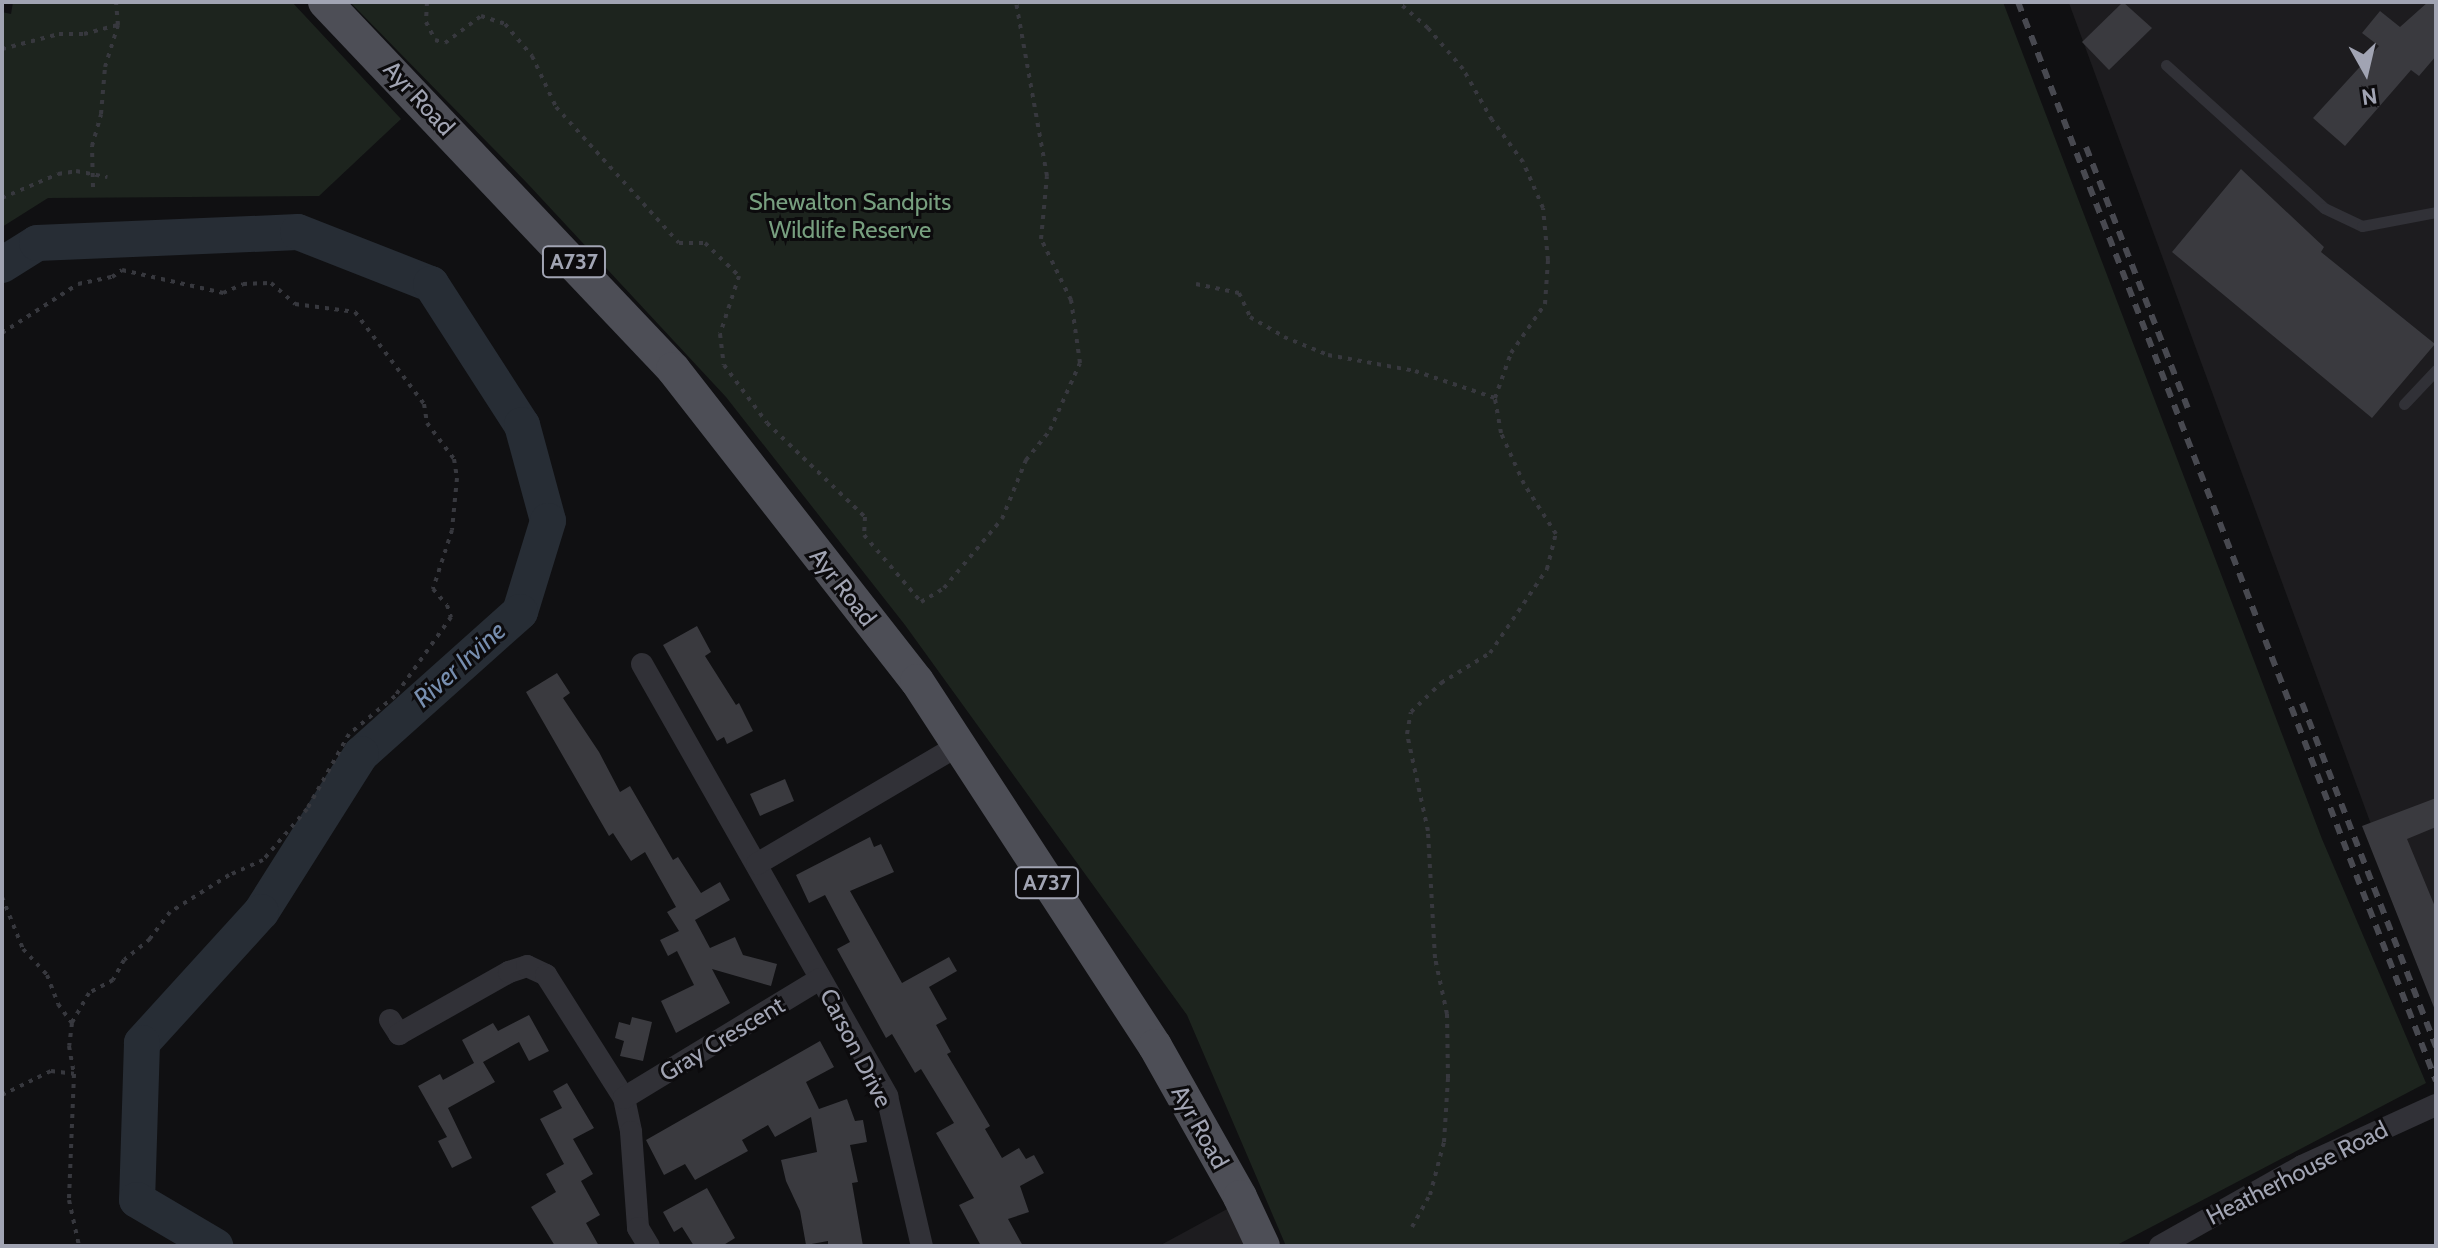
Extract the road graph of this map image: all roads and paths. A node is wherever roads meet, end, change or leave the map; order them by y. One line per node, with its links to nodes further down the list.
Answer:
1 (116, 2): 6 (path)
2 (325, 2): 20 (main road, Ayr Road / A737)
3 (427, 2): 4 (path)
4 (1016, 2)
5 (1398, 2): 17 (path)
6 (118, 25): 7 (path); 9 (path)
7 (2, 49)
8 (2166, 65): 13 (lane)
9 (93, 175): 10 (path); 11 (path); 12 (path)
10 (107, 177)
11 (93, 187)
12 (2, 198)
13 (2436, 212)
14 (1196, 284): 17 (path)
15 (2, 333): 25 (path)
16 (2436, 370): 18 (lane)
17 (1495, 398): 30 (path)
18 (2404, 404)
19 (642, 664): 21 (street, Carson Drive)
20 (957, 746): 21 (street); 34 (main road, Ayr Road / A737)
21 (757, 864): 23 (street, Carson Drive)
22 (2, 897): 25 (path)
23 (820, 979): 28 (street, Gray Crescent); 33 (street, Carson Drive)
24 (390, 1020): 28 (street)
25 (72, 1023): 26 (path)
26 (74, 1074): 27 (path); 31 (path)
27 (2, 1095)
28 (624, 1098): 32 (street)
29 (2436, 1105): 35 (street, Heatherhouse Road)
30 (1412, 1227)
31 (79, 1246)
32 (649, 1246)
33 (922, 1246)
34 (1263, 1246)
35 (2160, 1246)

